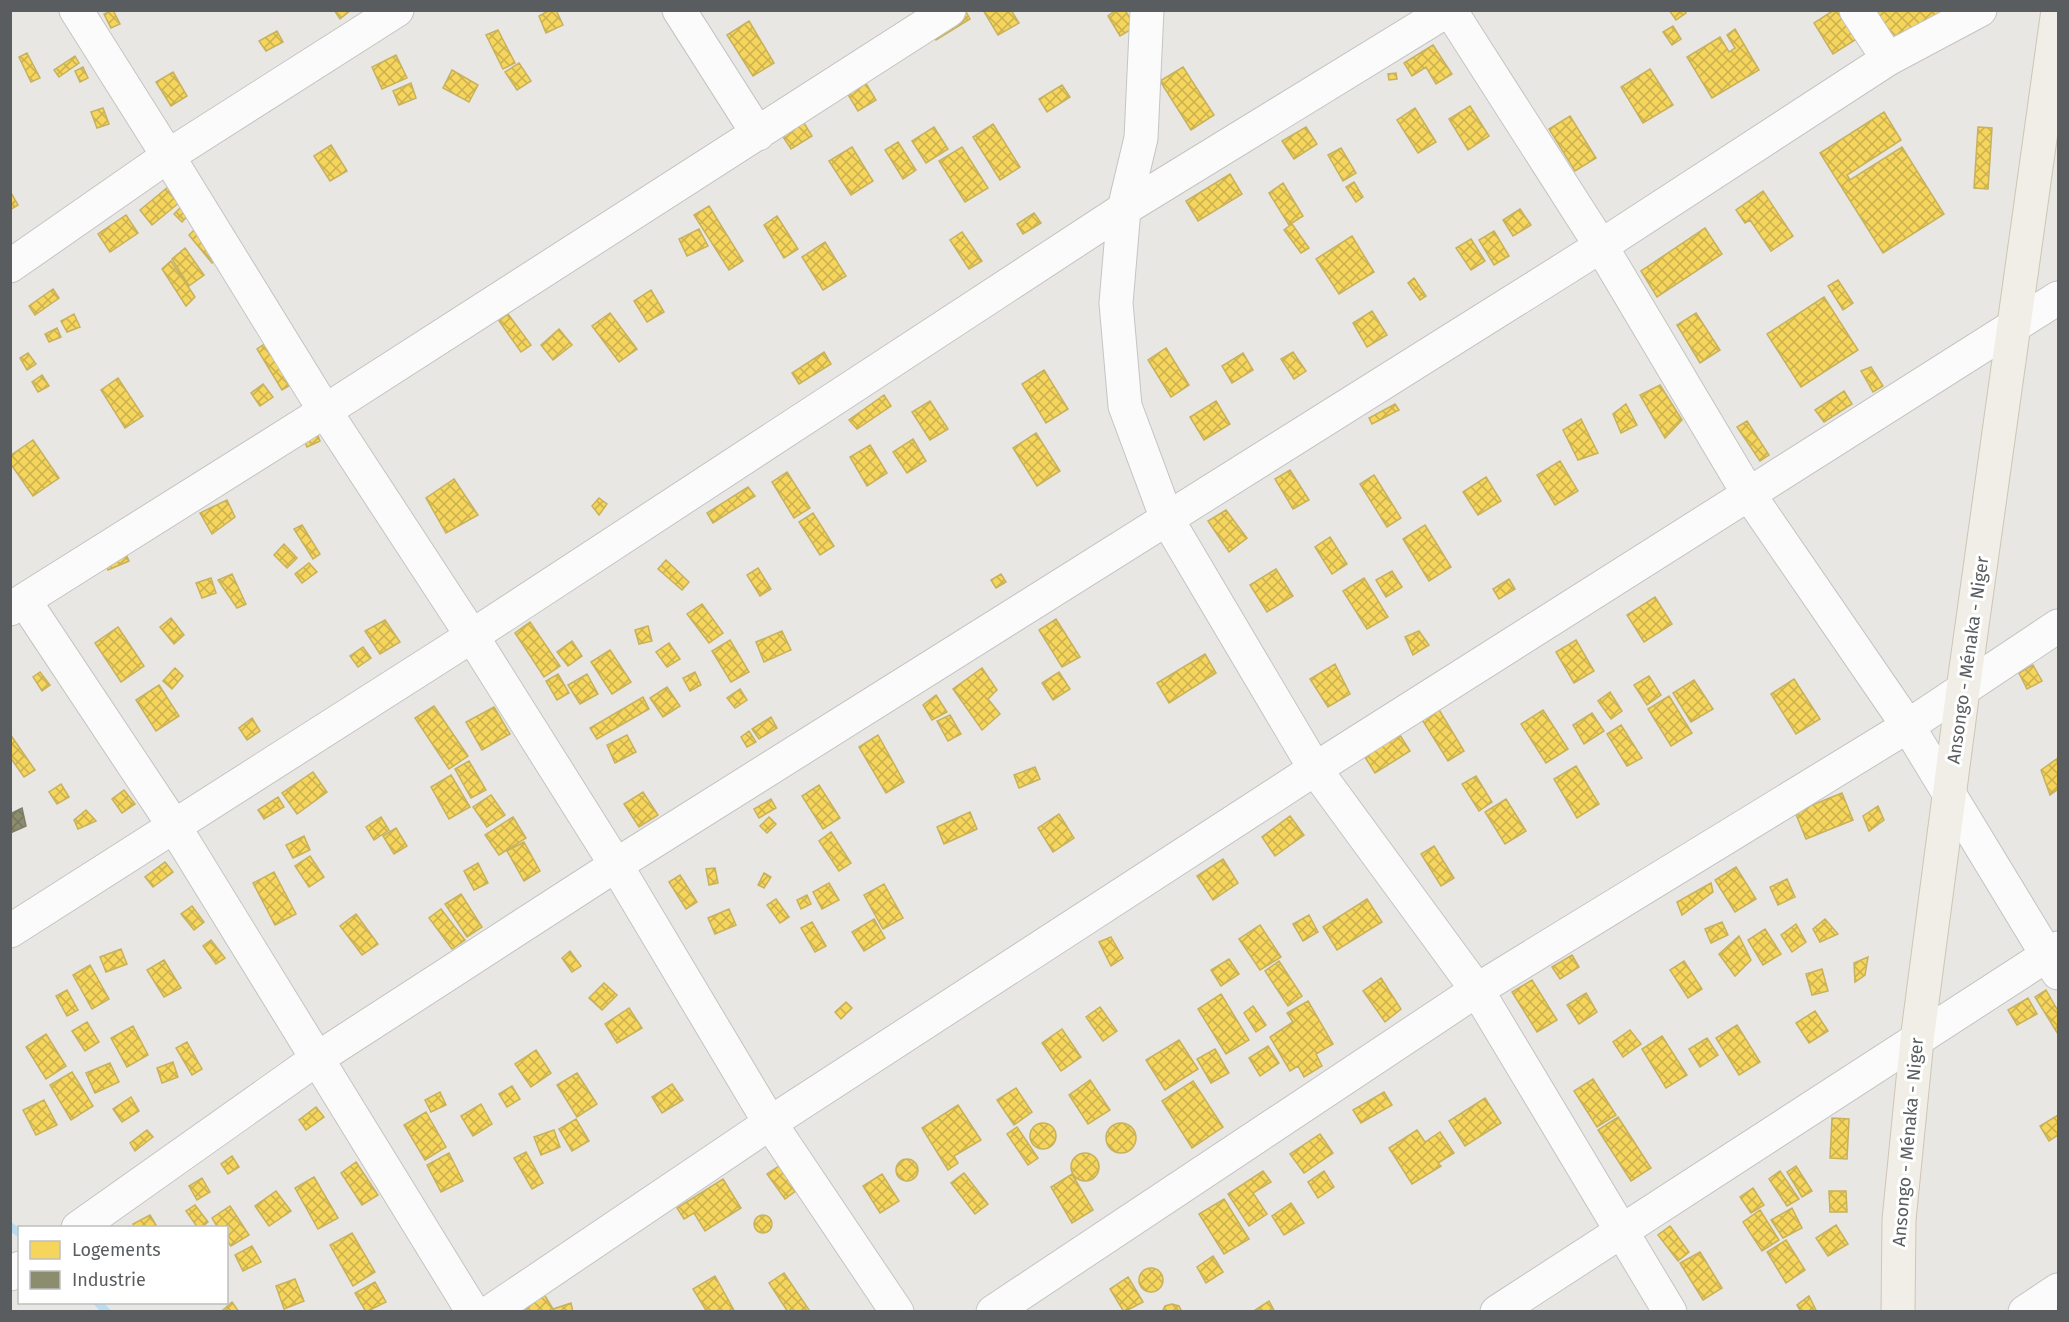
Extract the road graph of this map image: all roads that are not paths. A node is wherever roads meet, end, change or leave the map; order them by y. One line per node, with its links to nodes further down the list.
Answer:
1 (76, 10): 13 (street)
2 (397, 10): 13 (street)
3 (679, 10): 12 (street)
4 (949, 10): 12 (street)
5 (1147, 10): 14 (street)
6 (1449, 10): 14 (street); 15 (street)
7 (1856, 10): 10 (street)
8 (1980, 10): 10 (street)
9 (2058, 10): 11 (main road, Ansongo - Ménaka - Niger)
10 (1888, 59): 15 (street)
11 (2053, 72): 18 (main road, Ansongo - Ménaka - Niger)
12 (758, 134): 19 (street)
13 (168, 156): 16 (street); 19 (street)
14 (1124, 209): 21 (street); 24 (street)
15 (1601, 246): 20 (street); 21 (street)
16 (10, 266)
17 (2058, 298): 18 (street)
18 (2015, 326): 20 (street); 25 (main road, Ansongo - Ménaka - Niger)
19 (325, 411): 22 (street); 24 (street)
20 (1748, 493): 26 (street); 27 (street)
21 (1167, 519): 27 (street); 30 (street)
22 (17, 605): 29 (street)
23 (2058, 626): 25 (street)
24 (472, 636): 29 (street); 30 (street)
25 (1963, 690): 26 (street); 28 (main road, Ansongo - Ménaka - Niger)
26 (1908, 726): 28 (street); 33 (street)
27 (1315, 769): 33 (street); 36 (street)
28 (1949, 794): 32 (street); 34 (main road, Ansongo - Ménaka - Niger)
29 (174, 826): 31 (street); 35 (street)
30 (616, 865): 35 (street); 36 (street)
31 (10, 931)
32 (2055, 959): 34 (street)
33 (1477, 990): 38 (street); 43 (street)
34 (1917, 1040): 38 (street); 46 (main road, Ansongo - Ménaka - Niger)
35 (318, 1058): 37 (street); 40 (street)
36 (770, 1123): 41 (street); 42 (street)
37 (79, 1226)
38 (1620, 1230): 44 (street); 45 (street)
39 (2058, 1290): 47 (street)
40 (473, 1311)
41 (490, 1311)
42 (897, 1311)
43 (993, 1311)
44 (1497, 1311)
45 (1670, 1311)
46 (1898, 1311)
47 (2025, 1311)

